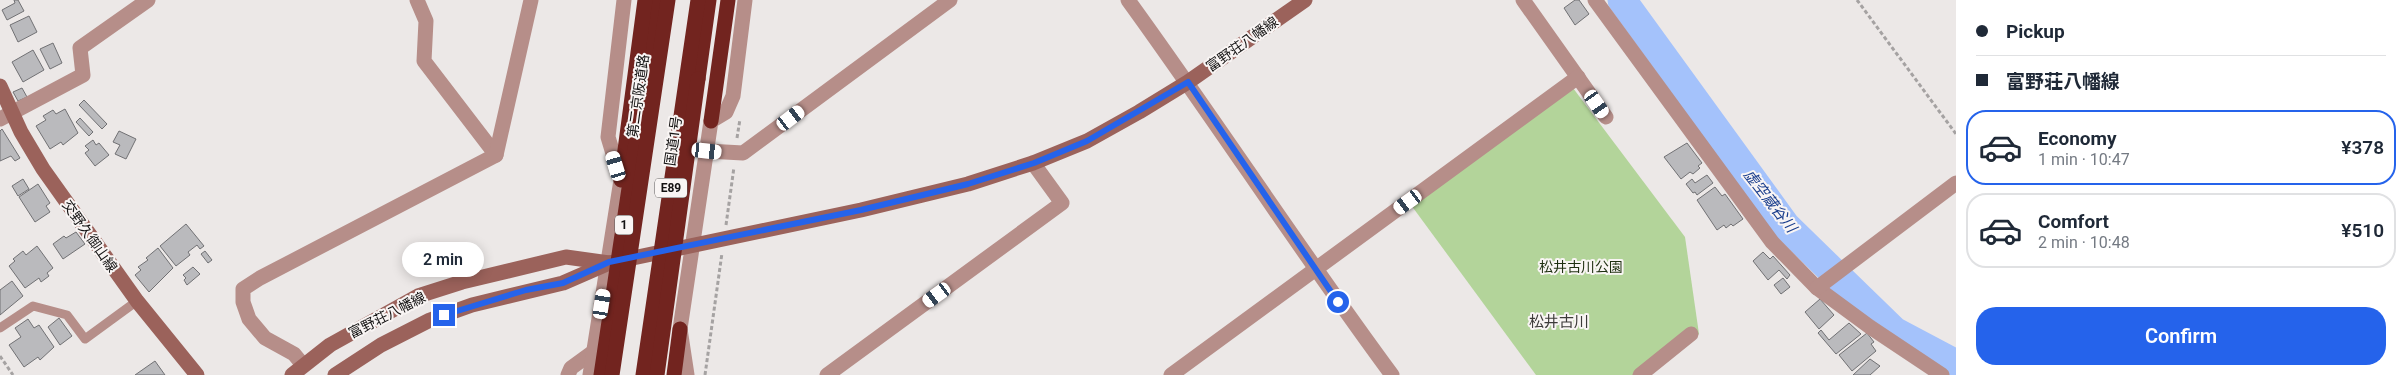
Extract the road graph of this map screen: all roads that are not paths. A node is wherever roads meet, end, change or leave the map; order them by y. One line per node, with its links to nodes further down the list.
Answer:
1 (148, 0): 20 (street)
2 (417, 0): 24 (street)
3 (531, 0): 24 (street)
4 (624, 0): 26 (street)
5 (645, 0): 26 (highway)
6 (656, 0): 42 (highway, 1, bridge)
7 (668, 0): 43 (highway, 第二京阪道路 / E89, bridge)
8 (698, 0): 44 (highway, E89, bridge)
9 (709, 0): 45 (highway, 国道1号, bridge)
10 (728, 0): 22 (highway)
11 (746, 0): 22 (street)
12 (950, 0): 23 (street)
13 (1128, 0): 18 (street)
14 (1305, 0): 18 (main road, 富野荘八幡線)
15 (1523, 0): 17 (street)
16 (1596, 0): 31 (street)
17 (1578, 77): 21 (street); 30 (street)
18 (1188, 82): 25 (main road, 富野荘八幡線); 30 (street)
19 (0, 86): 20 (main road, 交野久御山線)
20 (6, 116): 32 (main road, 交野久御山線)
21 (1606, 117)
22 (711, 121): 23 (street)
23 (707, 151): 28 (street)
24 (496, 154): 37 (street)
25 (1034, 163): 28 (main road, 富野荘八幡線); 48 (street)
26 (621, 180): 29 (street)
27 (1956, 183): 31 (street)
28 (693, 245): 29 (main road, 富野荘八幡線); 34 (street)
29 (609, 262): 36 (street); 37 (main road, 富野荘八幡線); 38 (main road, 富野荘八幡線)
30 (1315, 269): 49 (street); 50 (street)
31 (1817, 288): 52 (street)
32 (137, 301): 33 (lane); 39 (main road, 交野久御山線)
33 (0, 328)
34 (680, 329): 46 (highway); 47 (street)
35 (1691, 334): 51 (street)
36 (594, 352): 40 (street); 41 (street)
37 (298, 370)
38 (342, 373)
39 (197, 375)
40 (568, 375)
41 (590, 375)
42 (601, 375)
43 (612, 375)
44 (643, 375)
45 (657, 375)
46 (674, 375)
47 (687, 375)
48 (827, 375)
49 (1171, 375)
50 (1392, 375)
51 (1640, 375)
52 (1942, 375)

